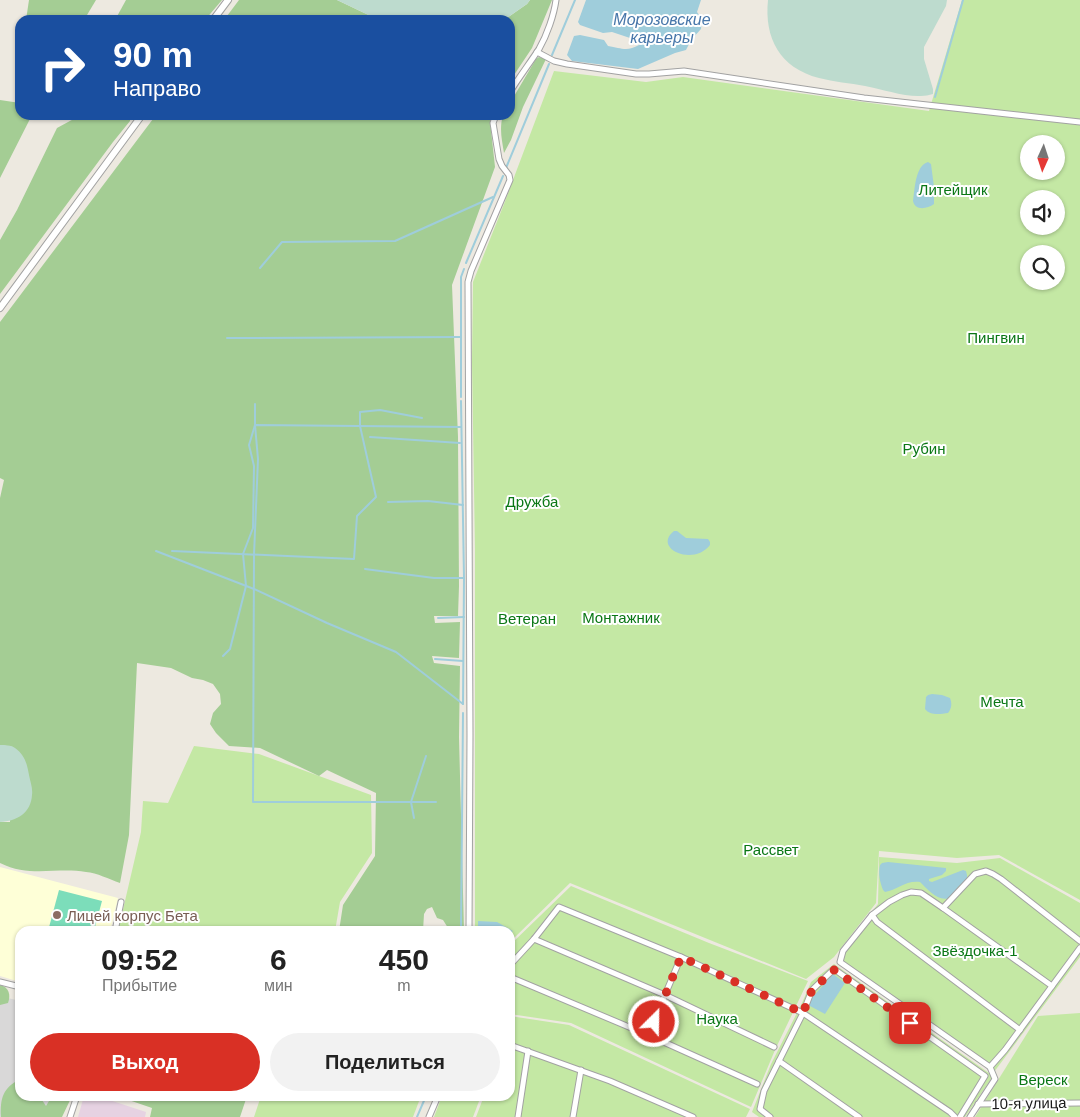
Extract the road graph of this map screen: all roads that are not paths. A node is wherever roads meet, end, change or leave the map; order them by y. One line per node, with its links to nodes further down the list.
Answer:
1 (228, 0): 3 (street)
2 (556, 0): 4 (street)
3 (217, 15)
4 (537, 52): 5 (street); 8 (street)
5 (515, 85)
6 (138, 120): 9 (street)
7 (494, 120): 14 (street)
8 (1080, 122)
9 (0, 308)
10 (121, 902): 13 (street)
11 (944, 908): 12 (street); 16 (street); 23 (street)
12 (872, 914): 26 (street); 32 (street)
13 (116, 926)
14 (468, 926)
15 (534, 940): 18 (street); 19 (street); 24 (street)
16 (1080, 941)
17 (1080, 948): 23 (street)
18 (681, 957): 24 (street); 25 (street)
19 (515, 960)
20 (515, 979): 27 (street)
21 (0, 982): 22 (street)
22 (15, 986)
23 (1052, 986): 26 (street)
24 (665, 996): 27 (street); 29 (street)
25 (803, 1013): 31 (street); 46 (street); 47 (street)
26 (1020, 1030): 32 (street)
27 (648, 1035): 34 (street)
28 (515, 1047): 30 (street)
29 (774, 1047)
30 (528, 1051): 33 (street); 41 (street)
31 (779, 1061): 44 (street); 45 (street)
32 (990, 1067): 38 (street)
33 (581, 1070): 42 (street); 43 (street)
34 (757, 1084)
35 (75, 1101): 39 (street)
36 (436, 1101): 40 (street)
37 (1080, 1103): 38 (street, 10-я улица)
38 (978, 1104): 48 (street)
39 (70, 1117)
40 (429, 1117)
41 (518, 1117)
42 (574, 1117)
43 (693, 1117)
44 (770, 1117)
45 (860, 1117)
46 (955, 1117)
47 (960, 1117)
48 (970, 1117)

